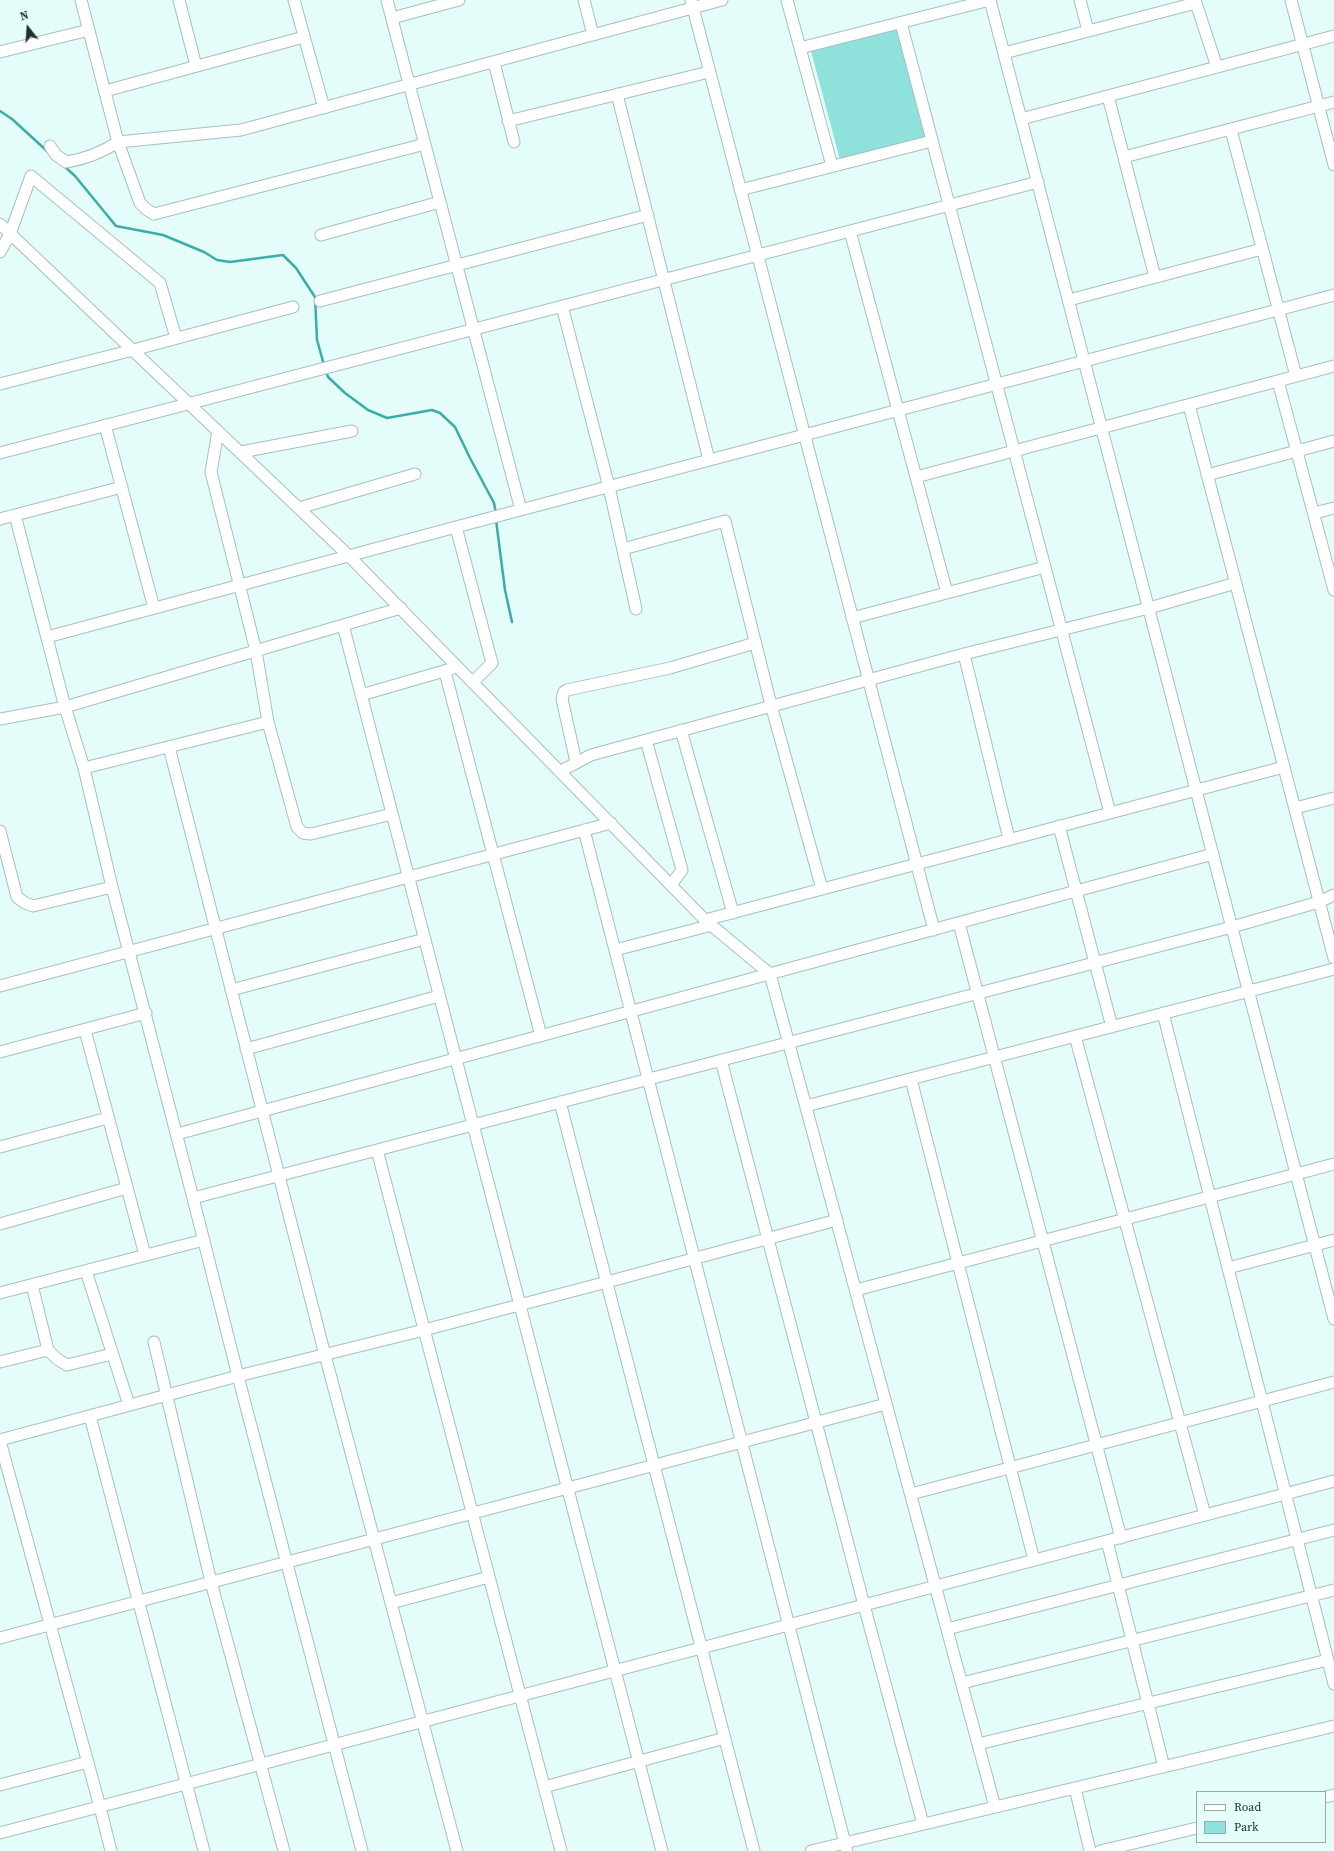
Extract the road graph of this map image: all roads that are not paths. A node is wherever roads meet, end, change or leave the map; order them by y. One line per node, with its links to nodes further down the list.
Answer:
1 (81, 0): 16 (street)
2 (179, 0): 26 (street)
3 (294, 0): 20 (street)
4 (387, 0): 14 (street)
5 (459, 0): 14 (street)
6 (584, 0): 18 (street)
7 (722, 0): 13 (street)
8 (787, 0): 22 (street)
9 (990, 0): 15 (street); 24 (street)
10 (1080, 0): 17 (street)
11 (1291, 0): 21 (street)
12 (1196, 2): 17 (street); 27 (street)
13 (692, 4): 18 (street); 28 (street)
14 (392, 18): 29 (street)
15 (900, 23): 22 (street); 39 (street)
16 (89, 30): 23 (street); 30 (street)
17 (1088, 31): 24 (street)
18 (593, 35): 25 (street)
19 (1334, 36): 21 (street)
20 (304, 37): 26 (street); 35 (street)
21 (1303, 44): 27 (street); 34 (street)
22 (800, 48): 46 (street)
23 (0, 52)
24 (1004, 53): 36 (street)
25 (494, 62): 29 (street); 37 (street)
26 (196, 66): 30 (street)
27 (1216, 67): 32 (street)
28 (709, 72): 31 (street); 48 (street)
29 (409, 84): 35 (street); 42 (street)
30 (105, 91): 40 (street)
31 (618, 94): 37 (street); 51 (street)
32 (1108, 96): 36 (street); 44 (street)
33 (1334, 102): 34 (street)
34 (1319, 107): 38 (street); 45 (street)
35 (324, 108): 40 (street)
36 (1021, 119): 47 (street)
37 (508, 122): 41 (street)
38 (1231, 130): 44 (street); 56 (street)
39 (932, 141): 46 (street); 50 (street)
40 (118, 142): 42 (street); 43 (street)
41 (514, 142)
42 (425, 144): 49 (street)
43 (50, 146)
44 (1124, 157): 60 (street)
45 (1334, 165)
46 (832, 166): 48 (street)
47 (1038, 182): 50 (street); 63 (street)
48 (740, 190): 58 (street)
49 (440, 202): 55 (street); 59 (street)
50 (949, 205): 53 (street); 76 (street)
51 (648, 215): 59 (street); 61 (street)
52 (0, 224): 54 (street)
53 (850, 231): 58 (street); 79 (street)
54 (10, 234): 57 (street); 69 (street); 70 (street)
55 (321, 234)
56 (1262, 249): 60 (street); 67 (street)
57 (0, 252)
58 (757, 255): 61 (street); 84 (street)
59 (456, 264): 64 (street); 68 (street)
60 (1155, 277): 63 (street)
61 (664, 279): 65 (street); 90 (street)
62 (1334, 295): 67 (street)
63 (1069, 300): 71 (street)
64 (320, 301)
65 (562, 306): 68 (street); 94 (street)
66 (293, 307): 69 (street)
67 (1278, 310): 71 (street); 73 (street)
68 (473, 329): 77 (street); 98 (street)
69 (176, 338): 70 (street)
70 (133, 350): 75 (street); 77 (street)
71 (1085, 360): 76 (street); 81 (street)
72 (1334, 366): 73 (street)
73 (1296, 376): 74 (street)
74 (1278, 381): 78 (street); 87 (street)
75 (0, 384)
76 (996, 384): 79 (street); 86 (street)
77 (190, 404): 80 (street); 82 (street)
78 (1189, 404): 81 (street); 92 (street)
79 (898, 410): 84 (street); 93 (street)
80 (105, 425): 89 (street); 95 (street)
81 (1102, 428): 86 (street); 112 (street)
82 (218, 431): 88 (street); 108 (street)
83 (352, 431): 88 (street)
84 (804, 435): 90 (street); 114 (street)
85 (1334, 441): 87 (street)
86 (1014, 451): 93 (street); 105 (street)
87 (1297, 451): 92 (street); 99 (street)
88 (241, 452): 96 (street)
89 (0, 453)
90 (709, 460): 94 (street)
91 (415, 474): 96 (street)
92 (1207, 474): 106 (street)
93 (916, 477): 109 (street)
94 (609, 487): 98 (street); 103 (street)
95 (122, 488): 100 (street); 110 (street)
96 (299, 508): 104 (street)
97 (1334, 508): 99 (street)
98 (521, 510): 102 (street)
99 (1314, 513): 107 (street)
100 (15, 515): 101 (street); 117 (street)
101 (0, 519)
102 (456, 527): 104 (street); 124 (street)
103 (623, 549): 113 (street); 118 (street)
104 (349, 556): 108 (street); 111 (street)
105 (1045, 567): 109 (street); 116 (street)
106 (1236, 583): 112 (street); 134 (street)
107 (1333, 583)
108 (240, 585): 110 (street); 119 (street)
109 (947, 593): 114 (street)
110 (154, 608): 117 (street)
111 (401, 608): 115 (street); 121 (street)
112 (1149, 608): 116 (street); 137 (street)
113 (636, 609)
114 (852, 618): 123 (street)
115 (343, 625): 119 (street); 125 (street)
116 (1062, 628): 120 (street); 140 (street)
117 (47, 637): 127 (street)
118 (756, 643): 126 (street); 133 (street)
119 (256, 651): 127 (street); 129 (street)
120 (964, 654): 123 (street); 146 (street)
121 (458, 666): 122 (street); 124 (street)
122 (445, 672): 125 (street); 148 (street)
123 (869, 680): 126 (street); 149 (street)
124 (473, 682): 136 (street)
125 (361, 695): 141 (street)
126 (771, 705): 130 (street); 153 (street)
127 (65, 708): 128 (street); 135 (street)
128 (0, 719)
129 (268, 722): 132 (street); 141 (street)
130 (681, 730): 131 (street); 157 (street)
131 (646, 740): 133 (street); 151 (street)
132 (169, 747): 135 (street); 161 (street)
133 (576, 762): 136 (street)
134 (1284, 767): 137 (street); 139 (street)
135 (84, 768): 152 (street)
136 (561, 771): 142 (street)
137 (1196, 790): 140 (street); 147 (street)
138 (1334, 798): 139 (street)
139 (1295, 808): 156 (street)
140 (1110, 812): 143 (street)
141 (392, 814): 150 (street)
142 (611, 823): 144 (street); 151 (street)
143 (1059, 826): 146 (street); 154 (street)
144 (584, 830): 148 (street); 164 (street)
145 (0, 831): 152 (street)
146 (1009, 839): 149 (street)
147 (1213, 854): 154 (street); 160 (street)
148 (492, 855): 150 (street); 180 (street)
149 (917, 864): 153 (street); 162 (street)
150 (408, 877): 161 (street); 163 (street)
151 (671, 885): 158 (street)
152 (112, 887): 165 (street)
153 (822, 889): 157 (street)
154 (1076, 891): 159 (street); 167 (street)
155 (1334, 895): 156 (street)
156 (1319, 902): 160 (street); 166 (street)
157 (733, 913): 158 (street)
158 (708, 923): 164 (street); 169 (street)
159 (959, 923): 162 (street); 173 (street)
160 (1232, 927): 167 (street); 172 (street)
161 (216, 929): 165 (street); 171 (street)
162 (934, 930): 169 (street)
163 (425, 939): 171 (street); 174 (street)
164 (615, 950): 175 (street)
165 (129, 952): 170 (street); 176 (street)
166 (1334, 955)
167 (1095, 962): 173 (street); 178 (street)
168 (1334, 969): 172 (street)
169 (770, 974): 175 (street); 182 (street)
170 (0, 986)
171 (231, 990): 183 (street)
172 (1249, 991): 177 (street); 199 (street)
173 (977, 993): 182 (street); 185 (street)
174 (439, 996): 183 (street); 186 (street)
175 (630, 1012): 180 (street); 188 (street)
176 (146, 1013): 179 (street); 195 (street)
177 (1163, 1013): 178 (street); 202 (street)
178 (1112, 1027): 181 (street)
179 (85, 1030): 184 (street); 193 (street)
180 (540, 1036): 186 (street)
181 (1075, 1036): 185 (street); 205 (street)
182 (789, 1042): 187 (street); 191 (street)
183 (246, 1049): 192 (street)
184 (0, 1052)
185 (994, 1057): 189 (street); 210 (street)
186 (456, 1059): 192 (street); 194 (street)
187 (721, 1060): 188 (street); 207 (street)
188 (648, 1079): 190 (street); 213 (street)
189 (911, 1079): 191 (street); 214 (street)
190 (560, 1102): 194 (street); 217 (street)
191 (806, 1106): 204 (street)
192 (262, 1111): 195 (street); 200 (street)
193 (108, 1118): 196 (street); 201 (street)
194 (473, 1125): 197 (street); 221 (street)
195 (177, 1134): 203 (street)
196 (0, 1148)
197 (377, 1150): 200 (street); 223 (street)
198 (1334, 1164): 199 (street)
199 (1296, 1174): 202 (street); 211 (street)
200 (279, 1176): 203 (street); 227 (street)
201 (127, 1188): 206 (street); 212 (street)
202 (1210, 1197): 205 (street); 215 (street)
203 (193, 1198): 208 (street)
204 (837, 1220): 207 (street); 219 (street)
205 (1125, 1220): 210 (street); 237 (street)
206 (0, 1224)
207 (768, 1239): 213 (street); 236 (street)
208 (204, 1240): 212 (street); 229 (street)
209 (1334, 1240): 211 (street)
210 (1043, 1241): 214 (street); 240 (street)
211 (1315, 1245): 215 (street); 222 (street)
212 (145, 1255): 216 (street)
213 (694, 1259): 217 (street); 239 (street)
214 (958, 1264): 219 (street); 243 (street)
215 (1228, 1268): 232 (street)
216 (86, 1271): 218 (street); 226 (street)
217 (607, 1282): 221 (street); 241 (street)
218 (32, 1285): 220 (street); 225 (street)
219 (856, 1290): 233 (street)
220 (0, 1294)
221 (520, 1305): 223 (street); 245 (street)
222 (1334, 1319)
223 (424, 1330): 227 (street); 248 (street)
224 (154, 1342): 231 (street)
225 (48, 1350): 226 (street); 228 (street)
226 (112, 1354): 234 (street)
227 (325, 1355): 229 (street); 252 (street)
228 (0, 1362)
229 (238, 1376): 231 (street); 256 (street)
230 (1334, 1382): 232 (street)
231 (166, 1396): 234 (street); 258 (street)
232 (1262, 1402): 237 (street); 247 (street)
233 (886, 1404): 236 (street); 246 (street)
234 (129, 1405): 235 (street)
235 (90, 1416): 238 (street); 263 (street)
236 (816, 1422): 239 (street); 265 (street)
237 (1180, 1423): 240 (street); 249 (street)
238 (0, 1440): 242 (street)
239 (741, 1442): 241 (street); 267 (street)
240 (1097, 1445): 243 (street); 251 (street)
241 (654, 1465): 245 (street); 271 (street)
242 (3, 1467): 266 (street)
243 (1011, 1468): 246 (street); 255 (street)
244 (1334, 1481): 247 (street)
245 (568, 1488): 248 (street); 273 (street)
246 (911, 1494): 260 (street)
247 (1286, 1494): 249 (street); 253 (street)
248 (472, 1513): 252 (street); 257 (street)
249 (1205, 1516): 251 (street)
250 (1334, 1530): 253 (street)
251 (1121, 1538): 254 (street)
252 (374, 1539): 256 (street); 264 (street)
253 (1297, 1539): 259 (street); 262 (street)
254 (1107, 1541): 255 (street); 259 (street)
255 (1034, 1560): 260 (street)
256 (288, 1562): 258 (street); 282 (street)
257 (489, 1577): 264 (street); 276 (street)
258 (211, 1582): 263 (street); 285 (street)
259 (1118, 1585): 268 (street); 270 (street)
260 (936, 1586): 265 (street); 268 (street)
261 (1334, 1590): 262 (street)
262 (1311, 1595): 270 (street); 272 (street)
263 (138, 1602): 266 (street); 287 (street)
264 (391, 1603): 278 (street)
265 (864, 1605): 267 (street); 293 (street)
266 (50, 1625): 269 (street); 283 (street)
267 (789, 1625): 271 (street); 296 (street)
268 (947, 1629): 274 (street)
269 (0, 1638)
270 (1132, 1641): 274 (street); 277 (street)
271 (702, 1648): 273 (street); 280 (street)
272 (1328, 1660): 275 (street); 277 (street)
273 (615, 1671): 276 (street); 284 (street)
274 (962, 1683): 281 (street)
275 (1334, 1684)
276 (520, 1696): 278 (street); 289 (street)
277 (1148, 1703): 281 (street); 286 (street)
278 (422, 1722): 282 (street); 301 (street)
279 (1334, 1726): 286 (street)
280 (725, 1738): 284 (street); 304 (street)
281 (978, 1744): 292 (street)
282 (335, 1745): 285 (street); 300 (street)
283 (88, 1762): 288 (street); 291 (street)
284 (639, 1762): 289 (street); 303 (street)
285 (260, 1765): 287 (street); 299 (street)
286 (1164, 1767): 290 (street)
287 (187, 1784): 291 (street); 298 (street)
288 (0, 1785)
289 (544, 1787): 302 (street)
290 (1075, 1788): 292 (street); 306 (street)
291 (100, 1807): 295 (street); 297 (street)
292 (995, 1807): 293 (street)
293 (923, 1824): 296 (street)
294 (1196, 1828): 307 (street)
295 (0, 1833)
296 (846, 1847): 305 (street)
297 (111, 1851)
298 (204, 1851)
299 (284, 1851)
300 (362, 1851)
301 (457, 1851)
302 (561, 1851)
303 (662, 1851)
304 (754, 1851)
305 (811, 1851)
306 (1090, 1851)
307 (1100, 1851)

